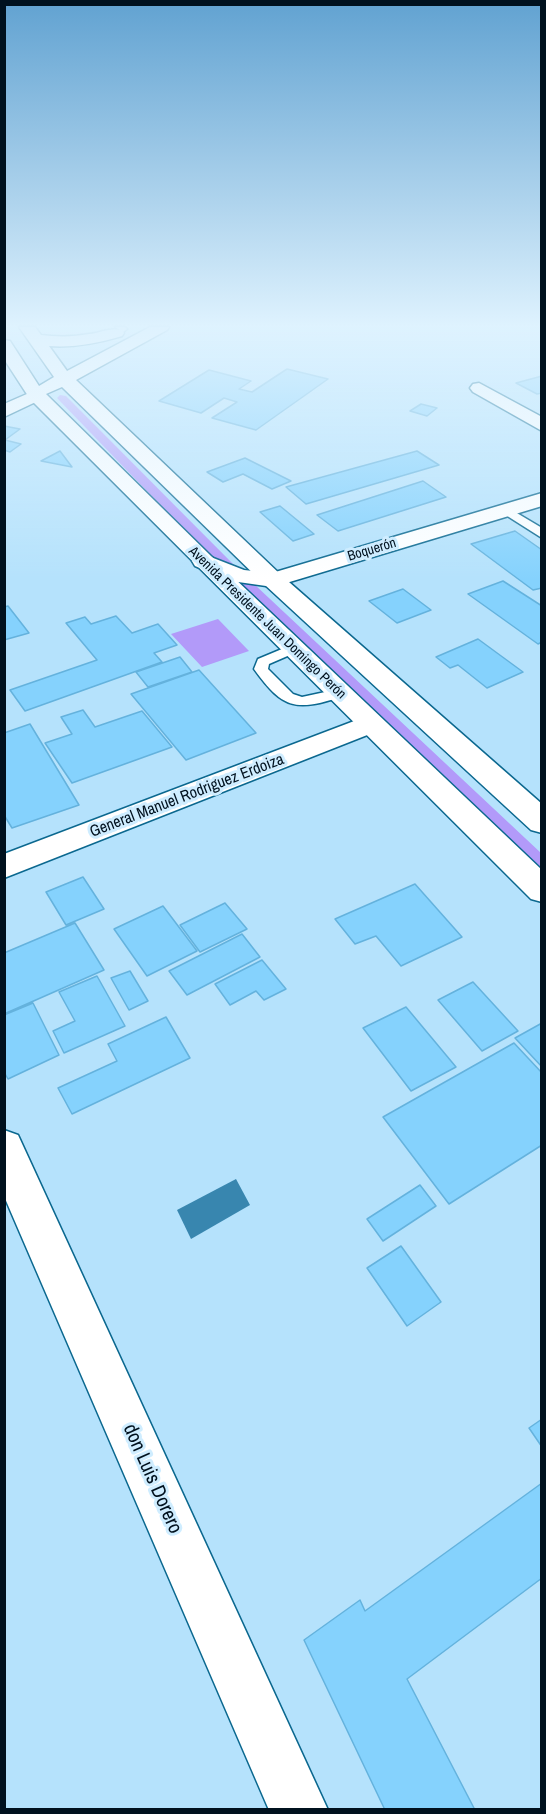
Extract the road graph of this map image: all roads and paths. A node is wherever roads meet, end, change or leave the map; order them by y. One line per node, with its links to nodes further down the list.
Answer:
1 (54, 412): 8 (main road, Avenida Presidente Juan Domingo Perón)
2 (98, 412): 9 (main road)
3 (519, 412): 4 (main road)
4 (542, 425)
5 (542, 499): 6 (main road, Boquerón)
6 (505, 510): 7 (lane); 9 (main road, Boquerón)
7 (542, 534)
8 (202, 561): 9 (main road, Boquerón); 10 (main road, Avenida Presidente Juan Domingo Perón)
9 (273, 580): 13 (main road)
10 (294, 648): 11 (main road, Avenida Presidente Juan Domingo Perón); 11 (lane)
11 (339, 693): 12 (main road, Avenida Presidente Juan Domingo Perón)
12 (370, 724): 14 (main road, General Manuel Rodriguez Erdoiza); 15 (main road, Avenida Presidente Juan Domingo Perón)
13 (542, 822)
14 (4, 867)
15 (542, 890)
16 (4, 1148): 17 (main road, don Luis Dorero)
17 (299, 1809)

